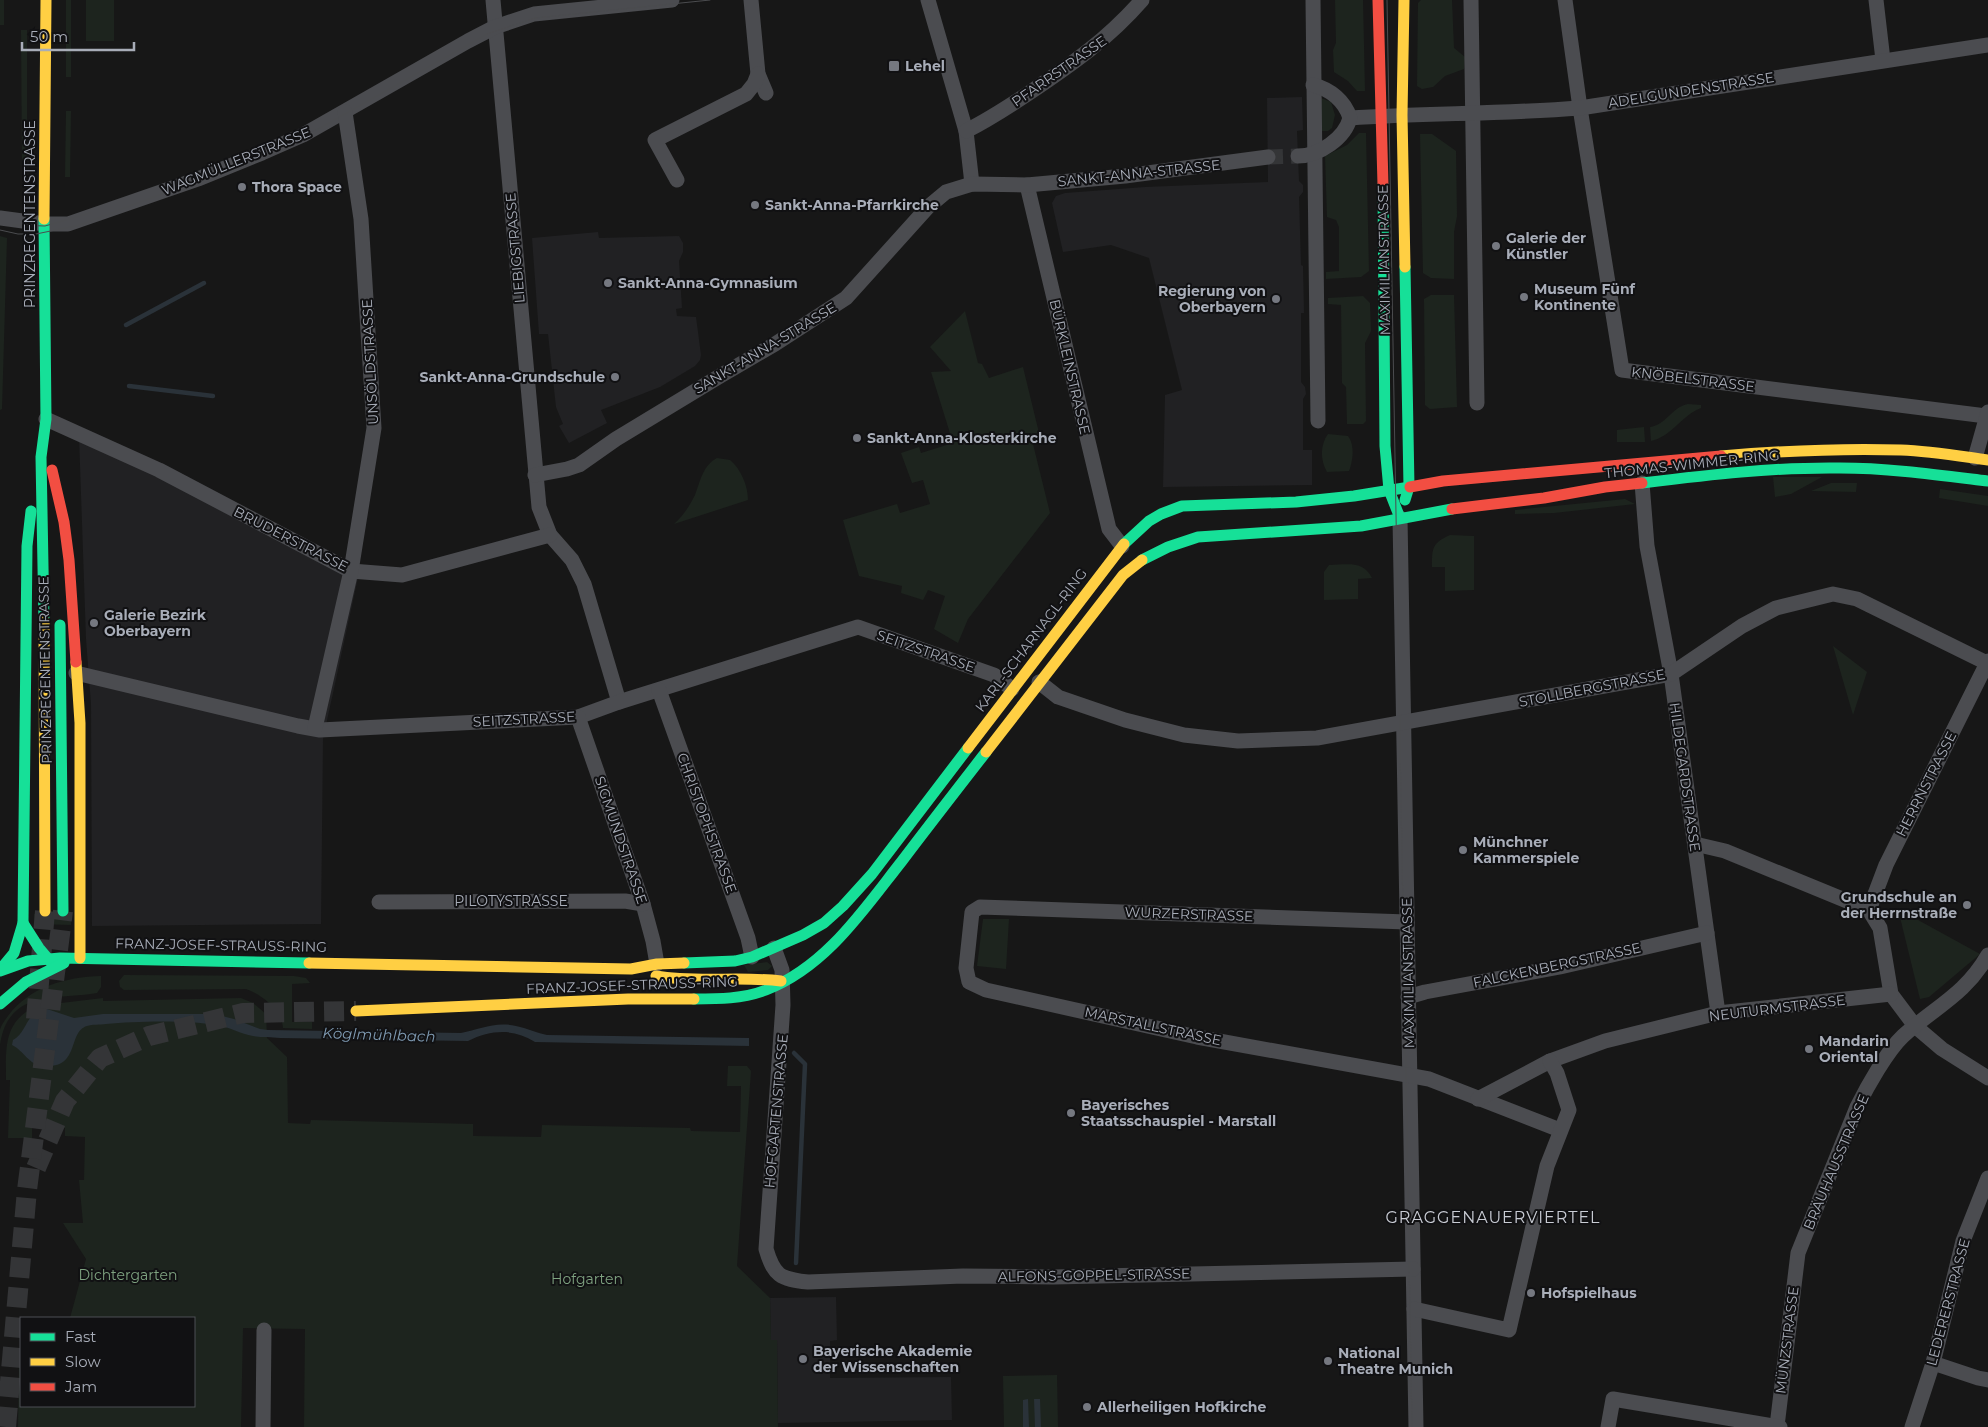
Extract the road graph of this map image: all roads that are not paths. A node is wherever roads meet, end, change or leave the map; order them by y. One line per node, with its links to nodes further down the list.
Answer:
1 (46, 0): 32 (main road, PRINZREGENTENSTRASSE)
2 (493, 0): 13 (street, LIEBIGSTRASSE)
3 (672, 0): 13 (street, WAGMÜLLERSTRASSE)
4 (751, 0): 16 (street)
5 (928, 0): 24 (street)
6 (1142, 0): 24 (street, PFARRSTRASSE)
7 (1313, 0): 17 (street)
8 (1378, 0): 22 (main road, MAXIMILIANSTRASSE)
9 (1404, 0): 22 (main road, MAXIMILIANSTRASSE)
10 (1471, 0): 21 (street)
11 (1565, 0): 19 (street, KNÖBELSTRASSE)
12 (1876, 0): 15 (street)
13 (495, 27): 20 (street, WAGMÜLLERSTRASSE); 41 (street, LIEBIGSTRASSE)
14 (1988, 45): 15 (street, ADELGUNDENSTRASSE)
15 (1883, 60): 19 (street, ADELGUNDENSTRASSE)
16 (758, 74): 18 (street); 28 (street)
17 (1313, 85): 23 (street); 25 (street)
18 (766, 93)
19 (1580, 108): 21 (street, ADELGUNDENSTRASSE); 34 (street, KNÖBELSTRASSE)
20 (345, 112): 32 (street, WAGMÜLLERSTRASSE); 53 (street, UNSÖLDSTRASSE)
21 (1472, 113): 22 (street, ADELGUNDENSTRASSE); 33 (street)
22 (1392, 115): 23 (street); 44 (main road, MAXIMILIANSTRASSE); 45 (main road, MAXIMILIANSTRASSE)
23 (1350, 118): 25 (street)
24 (966, 131): 29 (street)
25 (1314, 154): 26 (street); 35 (street)
26 (1298, 156)
27 (1268, 157): 30 (street, SANKT-ANNA-STRASSE)
28 (677, 180)
29 (972, 184): 30 (street, SANKT-ANNA-STRASSE); 41 (street, SANKT-ANNA-STRASSE)
30 (1027, 185): 51 (street, BÜRKLEINSTRASSE)
31 (0, 218): 32 (street, WAGMÜLLERSTRASSE)
32 (45, 224): 36 (main road, PRINZREGENTENSTRASSE)
33 (1477, 403)
34 (1987, 414): 38 (street)
35 (1318, 421)
36 (46, 424): 37 (main road, PRINZREGENTENSTRASSE); 39 (main road, PRINZREGENTENSTRASSE); 53 (street, BRUDERSTRASSE)
37 (41, 457): 69 (main road, PRINZREGENTENSTRASSE); 73 (main road)
38 (1982, 459): 40 (main road, THOMAS-WIMMER-RING)
39 (52, 470): 52 (main road, PRINZREGENTENSTRASSE); 56 (main road)
40 (1550, 471): 44 (main road, THOMAS-WIMMER-RING); 46 (main road)
41 (535, 474): 49 (street, LIEBIGSTRASSE)
42 (1988, 481): 43 (main road, THOMAS-WIMMER-RING)
43 (1642, 483): 46 (main road, THOMAS-WIMMER-RING); 57 (street, HILDEGARDSTRASSE)
44 (1409, 487): 45 (main road, KARL-SCHARNAGL-RING); 48 (main road, MAXIMILIANSTRASSE)
45 (1389, 490): 47 (main road, KARL-SCHARNAGL-RING); 48 (main road, MAXIMILIANSTRASSE)
46 (1544, 498): 48 (main road, THOMAS-WIMMER-RING)
47 (1161, 514): 50 (main road); 51 (main road, KARL-SCHARNAGL-RING)
48 (1400, 518): 50 (main road); 63 (street, MAXIMILIANSTRASSE)
49 (550, 535): 53 (street, BRUDERSTRASSE); 61 (street)
50 (1169, 537): 58 (main road)
51 (1122, 546): 59 (main road, KARL-SCHARNAGL-RING)
52 (57, 554)
53 (351, 571): 64 (street, UNSÖLDSTRASSE)
54 (59, 612): 70 (main road, PRINZREGENTENSTRASSE)
55 (1987, 662): 57 (street, STOLLBERGSTRASSE); 68 (street, HERRNSTRASSE)
56 (76, 673): 64 (street, SEITZSTRASSE); 78 (main road)
57 (1670, 674): 63 (street, STOLLBERGSTRASSE); 65 (street, HILDEGARDSTRASSE)
58 (1039, 682): 63 (street, STOLLBERGSTRASSE); 83 (main road)
59 (1012, 689): 60 (street, SEITZSTRASSE); 75 (main road, KARL-SCHARNAGL-RING)
60 (659, 690): 61 (street, SEITZSTRASSE); 77 (street, CHRISTOPHSTRASSE)
61 (619, 702): 62 (street, SEITZSTRASSE)
62 (578, 717): 64 (street, SEITZSTRASSE); 67 (street, SIGMUNDSTRASSE)
63 (1404, 722): 72 (street, MAXIMILIANSTRASSE)
64 (315, 728)
65 (1695, 844): 68 (street); 74 (street, HILDEGARDSTRASSE)
66 (378, 902): 67 (street, PILOTYSTRASSE)
67 (644, 904): 80 (street, SIGMUNDSTRASSE)
68 (1869, 910): 84 (street)
69 (46, 911)
70 (62, 911)
71 (972, 912): 72 (street, WURZERSTRASSE); 91 (street, MARSTALLSTRASSE)
72 (1407, 922): 85 (street, MAXIMILIANSTRASSE)
73 (23, 923): 79 (main road); 82 (main road)
74 (1707, 933): 85 (street, FALCKENBERGSTRASSE); 88 (street, HILDEGARDSTRASSE)
75 (774, 948): 77 (main road, KARL-SCHARNAGL-RING); 83 (street, HOFGARTENSTRASSE)
76 (1988, 955): 89 (street, BRÄUHAUSSTRASSE)
77 (752, 957): 80 (main road, FRANZ-JOSEF-STRAUSS-RING)
78 (80, 958): 79 (main road, FRANZ-JOSEF-STRAUSS-RING); 81 (main road, FRANZ-JOSEF-STRAUSS-RING)
79 (51, 963): 82 (main road, FRANZ-JOSEF-STRAUSS-RING); 86 (main road)
80 (657, 964): 81 (main road, FRANZ-JOSEF-STRAUSS-RING)
81 (631, 969): 83 (main road, FRANZ-JOSEF-STRAUSS-RING)
82 (0, 971)
83 (783, 981): 87 (main road, FRANZ-JOSEF-STRAUSS-RING); 98 (street, HOFGARTENSTRASSE)
84 (1891, 994): 88 (street, NEUTURMSTRASSE); 89 (street)
85 (1408, 997): 91 (street, MAXIMILIANSTRASSE)
86 (0, 1004)
87 (356, 1011)
88 (1718, 1013): 90 (street, NEUTURMSTRASSE)
89 (1914, 1026): 92 (street); 96 (street, BRÄUHAUSSTRASSE)
90 (1550, 1061): 93 (street, NEUTURMSTRASSE); 94 (street)
91 (1410, 1075): 93 (street, MARSTALLSTRASSE); 97 (street, MAXIMILIANSTRASSE)
92 (1988, 1078)
93 (1478, 1099): 94 (street, MARSTALLSTRASSE)
94 (1560, 1130): 99 (street)
95 (1988, 1178): 101 (street, LEDERERSTRASSE)
96 (1798, 1253): 106 (street, MÜNZSTRASSE)
97 (1413, 1269): 98 (street, ALFONS-GOPPEL-STRASSE); 99 (street, MAXIMILIANSTRASSE)
98 (776, 1274)
99 (1414, 1309): 104 (street, MAXIMILIANSTRASSE)
100 (264, 1330): 103 (street)
101 (1933, 1363): 102 (street); 107 (street, LEDERERSTRASSE)
102 (1988, 1380)
103 (263, 1427)
104 (1416, 1427)
105 (1608, 1427): 106 (street)
106 (1779, 1427)
107 (1912, 1427)

